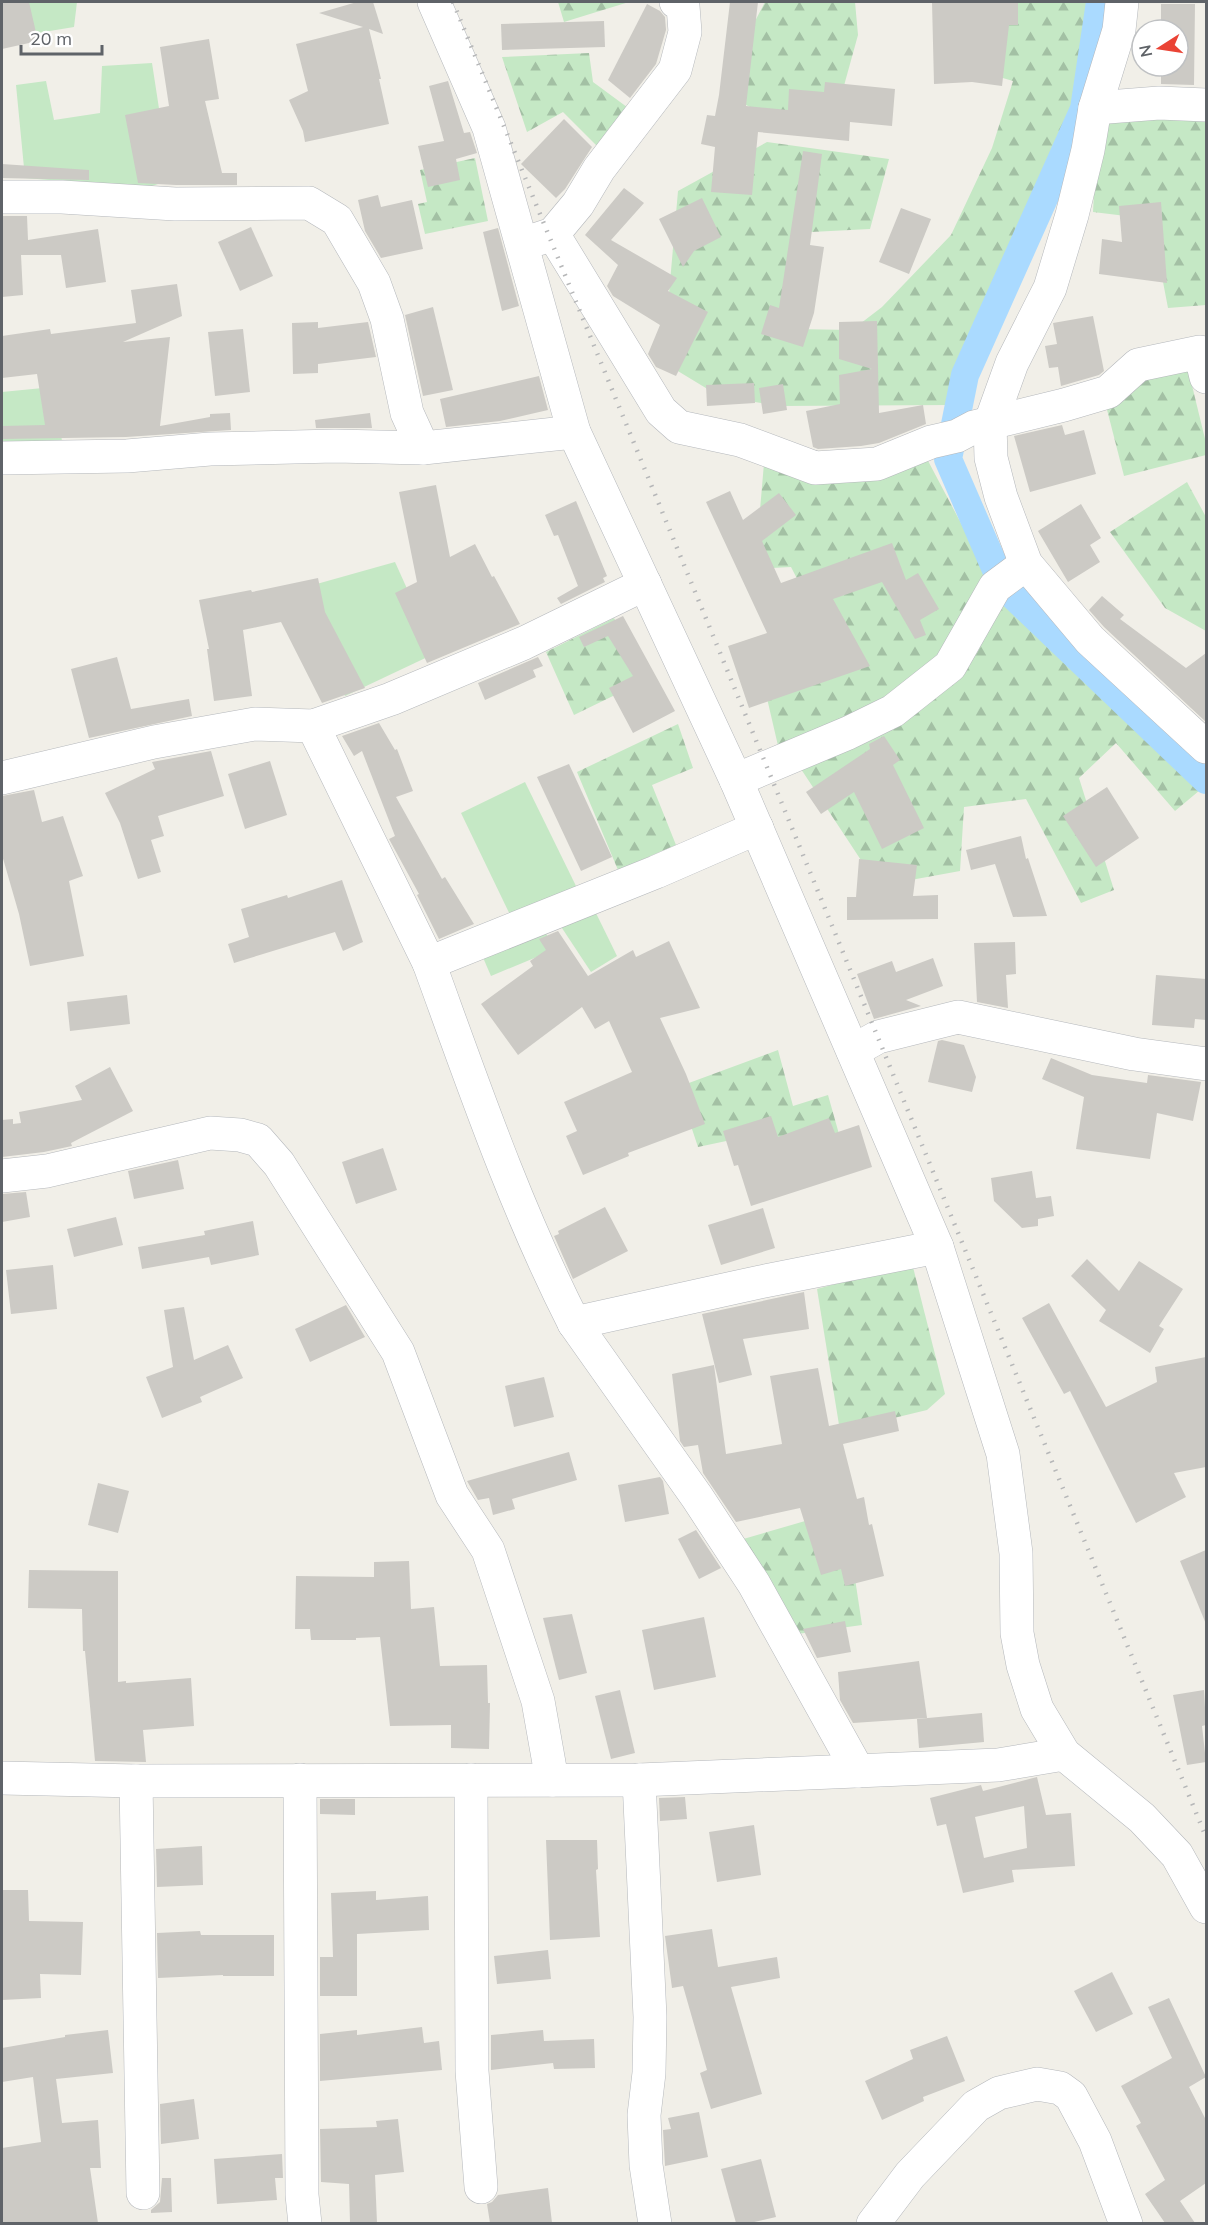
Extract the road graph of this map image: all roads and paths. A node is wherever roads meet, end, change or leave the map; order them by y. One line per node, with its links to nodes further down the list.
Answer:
1 (434, 2): 8 (street)
2 (676, 2): 7 (street)
3 (1122, 2): 5 (street)
4 (1206, 105): 5 (street)
5 (1095, 108): 10 (street)
6 (2, 197): 12 (street)
7 (553, 234): 8 (street); 10 (street)
8 (522, 244): 11 (street)
9 (1206, 377): 10 (street)
10 (990, 424): 14 (street)
11 (574, 432): 12 (street); 15 (street)
12 (423, 448): 13 (street)
13 (2, 458)
14 (1011, 575): 17 (street); 19 (street)
15 (645, 584): 16 (street); 19 (street)
16 (313, 726): 18 (street); 21 (street)
17 (1206, 747)
18 (2, 778)
19 (736, 780): 20 (street)
20 (757, 828): 21 (street); 22 (street)
21 (429, 963): 26 (street)
22 (853, 1051): 23 (street); 25 (street)
23 (1206, 1064)
24 (2, 1176): 33 (street)
25 (937, 1247): 26 (street); 27 (street)
26 (574, 1323): 28 (street)
27 (1064, 1754): 28 (street); 35 (street)
28 (858, 1771): 34 (street)
29 (2, 1778): 30 (street)
30 (136, 1780): 31 (street); 37 (street)
31 (300, 1780): 32 (street); 38 (street)
32 (471, 1780): 33 (street); 36 (street)
33 (552, 1780): 34 (street)
34 (639, 1780): 39 (street)
35 (1206, 1907)
36 (481, 2187)
37 (143, 2193)
38 (305, 2223)
39 (655, 2223)
40 (873, 2223): 41 (street)
41 (1126, 2223)

